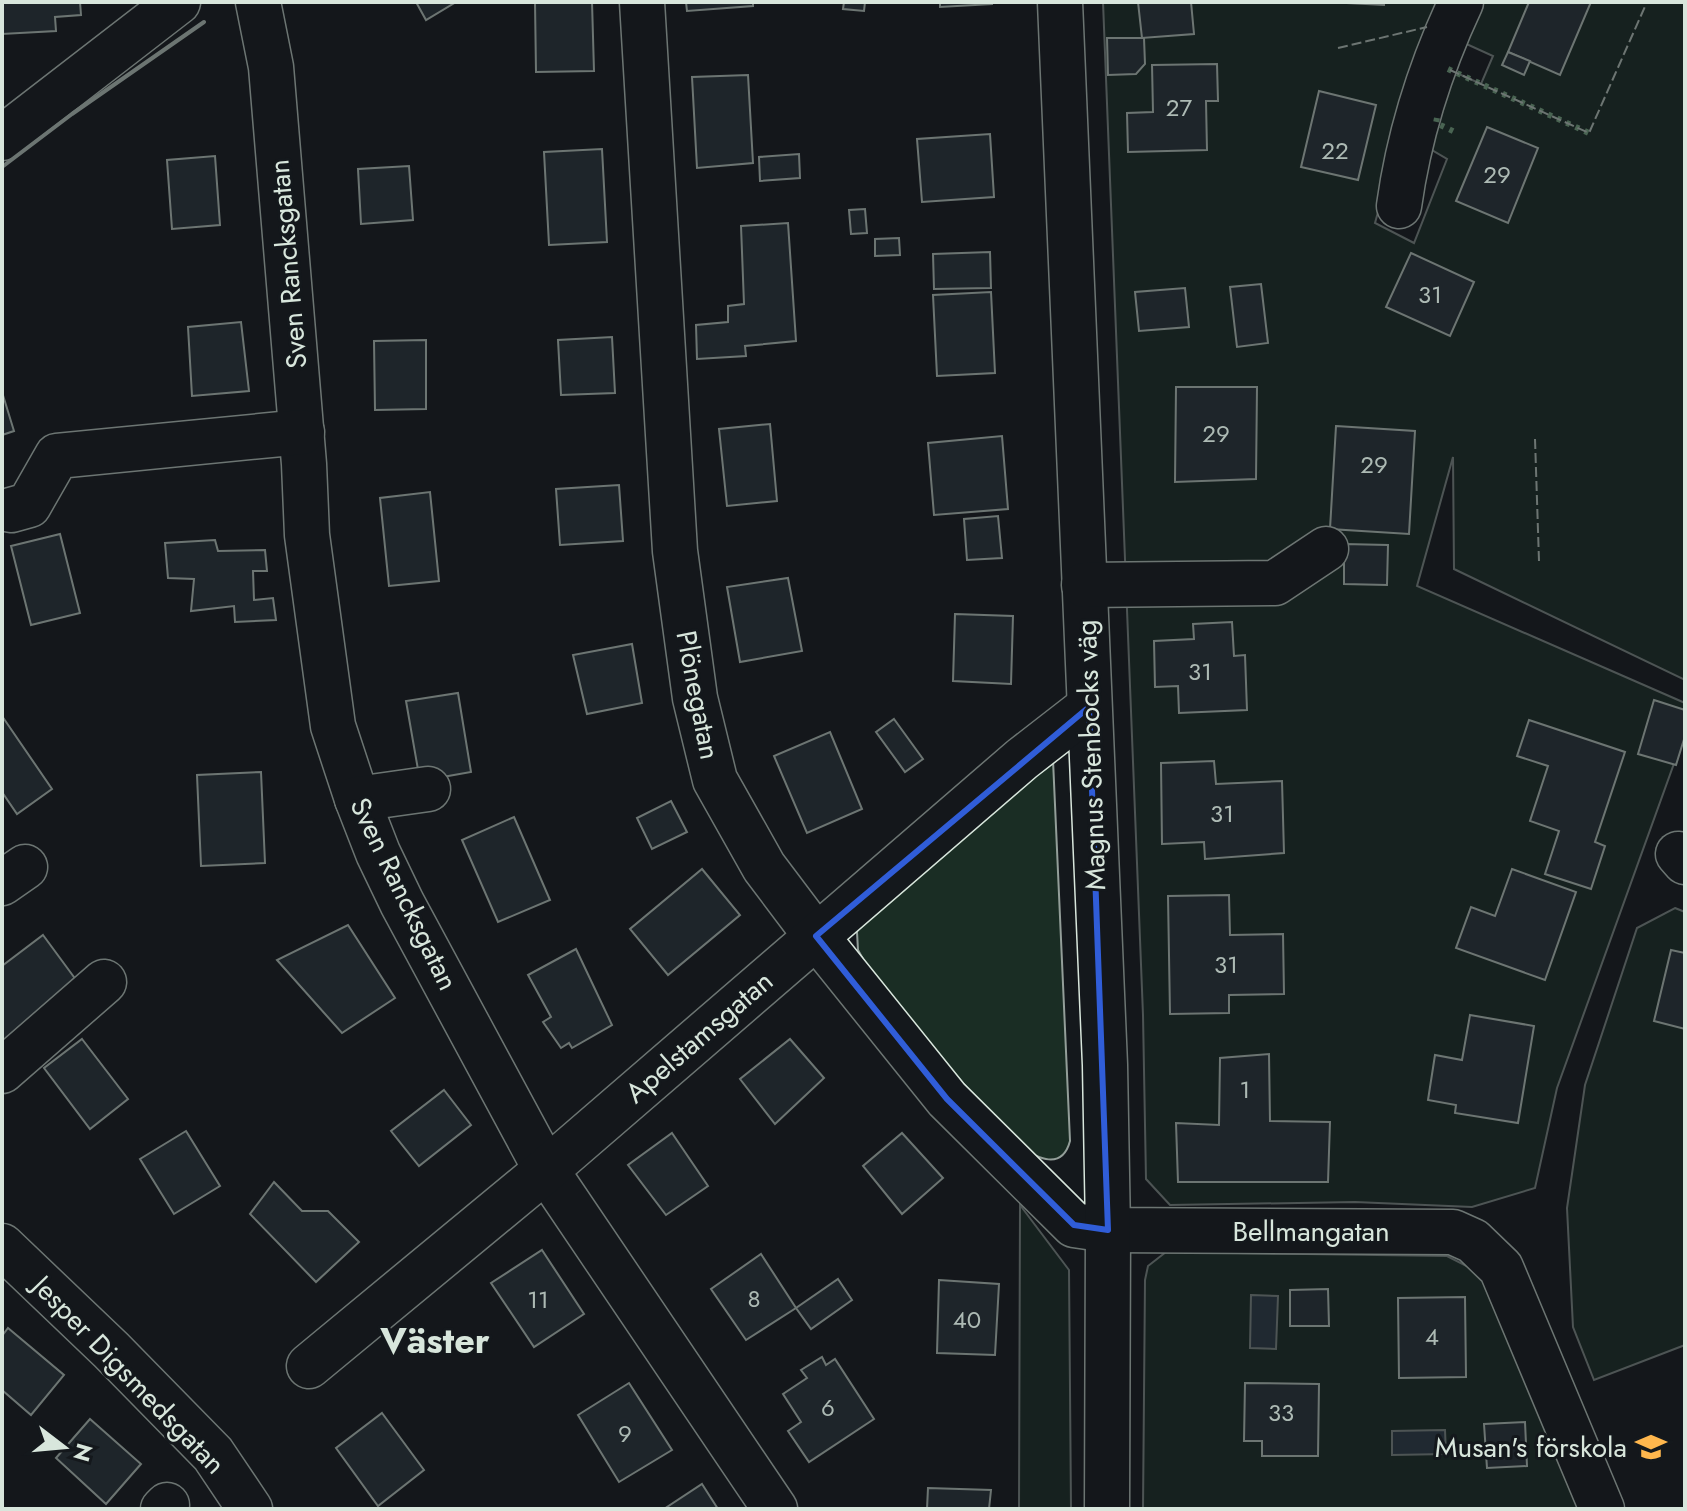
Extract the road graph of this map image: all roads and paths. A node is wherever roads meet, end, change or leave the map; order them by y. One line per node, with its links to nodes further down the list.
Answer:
1 (178, 2): 6 (street)
2 (258, 2): 8 (street, Sven Rancksgatan)
3 (642, 2): 15 (street, Plönegatan)
4 (1060, 2): 11 (street, Magnus Stenbocks väg)
5 (1461, 2): 7 (street)
6 (2, 138)
7 (1399, 206)
8 (302, 432): 9 (street); 14 (street, Sven Rancksgatan)
9 (11, 510)
10 (1326, 549): 11 (street)
11 (1084, 585): 12 (street, Magnus Stenbocks väg)
12 (1089, 707): 15 (street, Apelstamsgatan); 19 (street, Magnus Stenbocks väg)
13 (428, 789): 14 (street)
14 (357, 799): 18 (street, Sven Rancksgatan)
15 (816, 936): 18 (street, Apelstamsgatan); 19 (street, Plönegatan)
16 (104, 982): 17 (street)
17 (2, 1071)
18 (546, 1170): 21 (street, Apelstamsgatan); 23 (street, Sven Rancksgatan)
19 (1108, 1230): 24 (street, Magnus Stenbocks väg); 25 (street, Bellmangatan)
20 (2, 1246): 22 (street, Jesper Digsmedsgatan)
21 (309, 1366)
22 (250, 1509)
23 (775, 1509)
24 (1107, 1509)
25 (1602, 1509)

